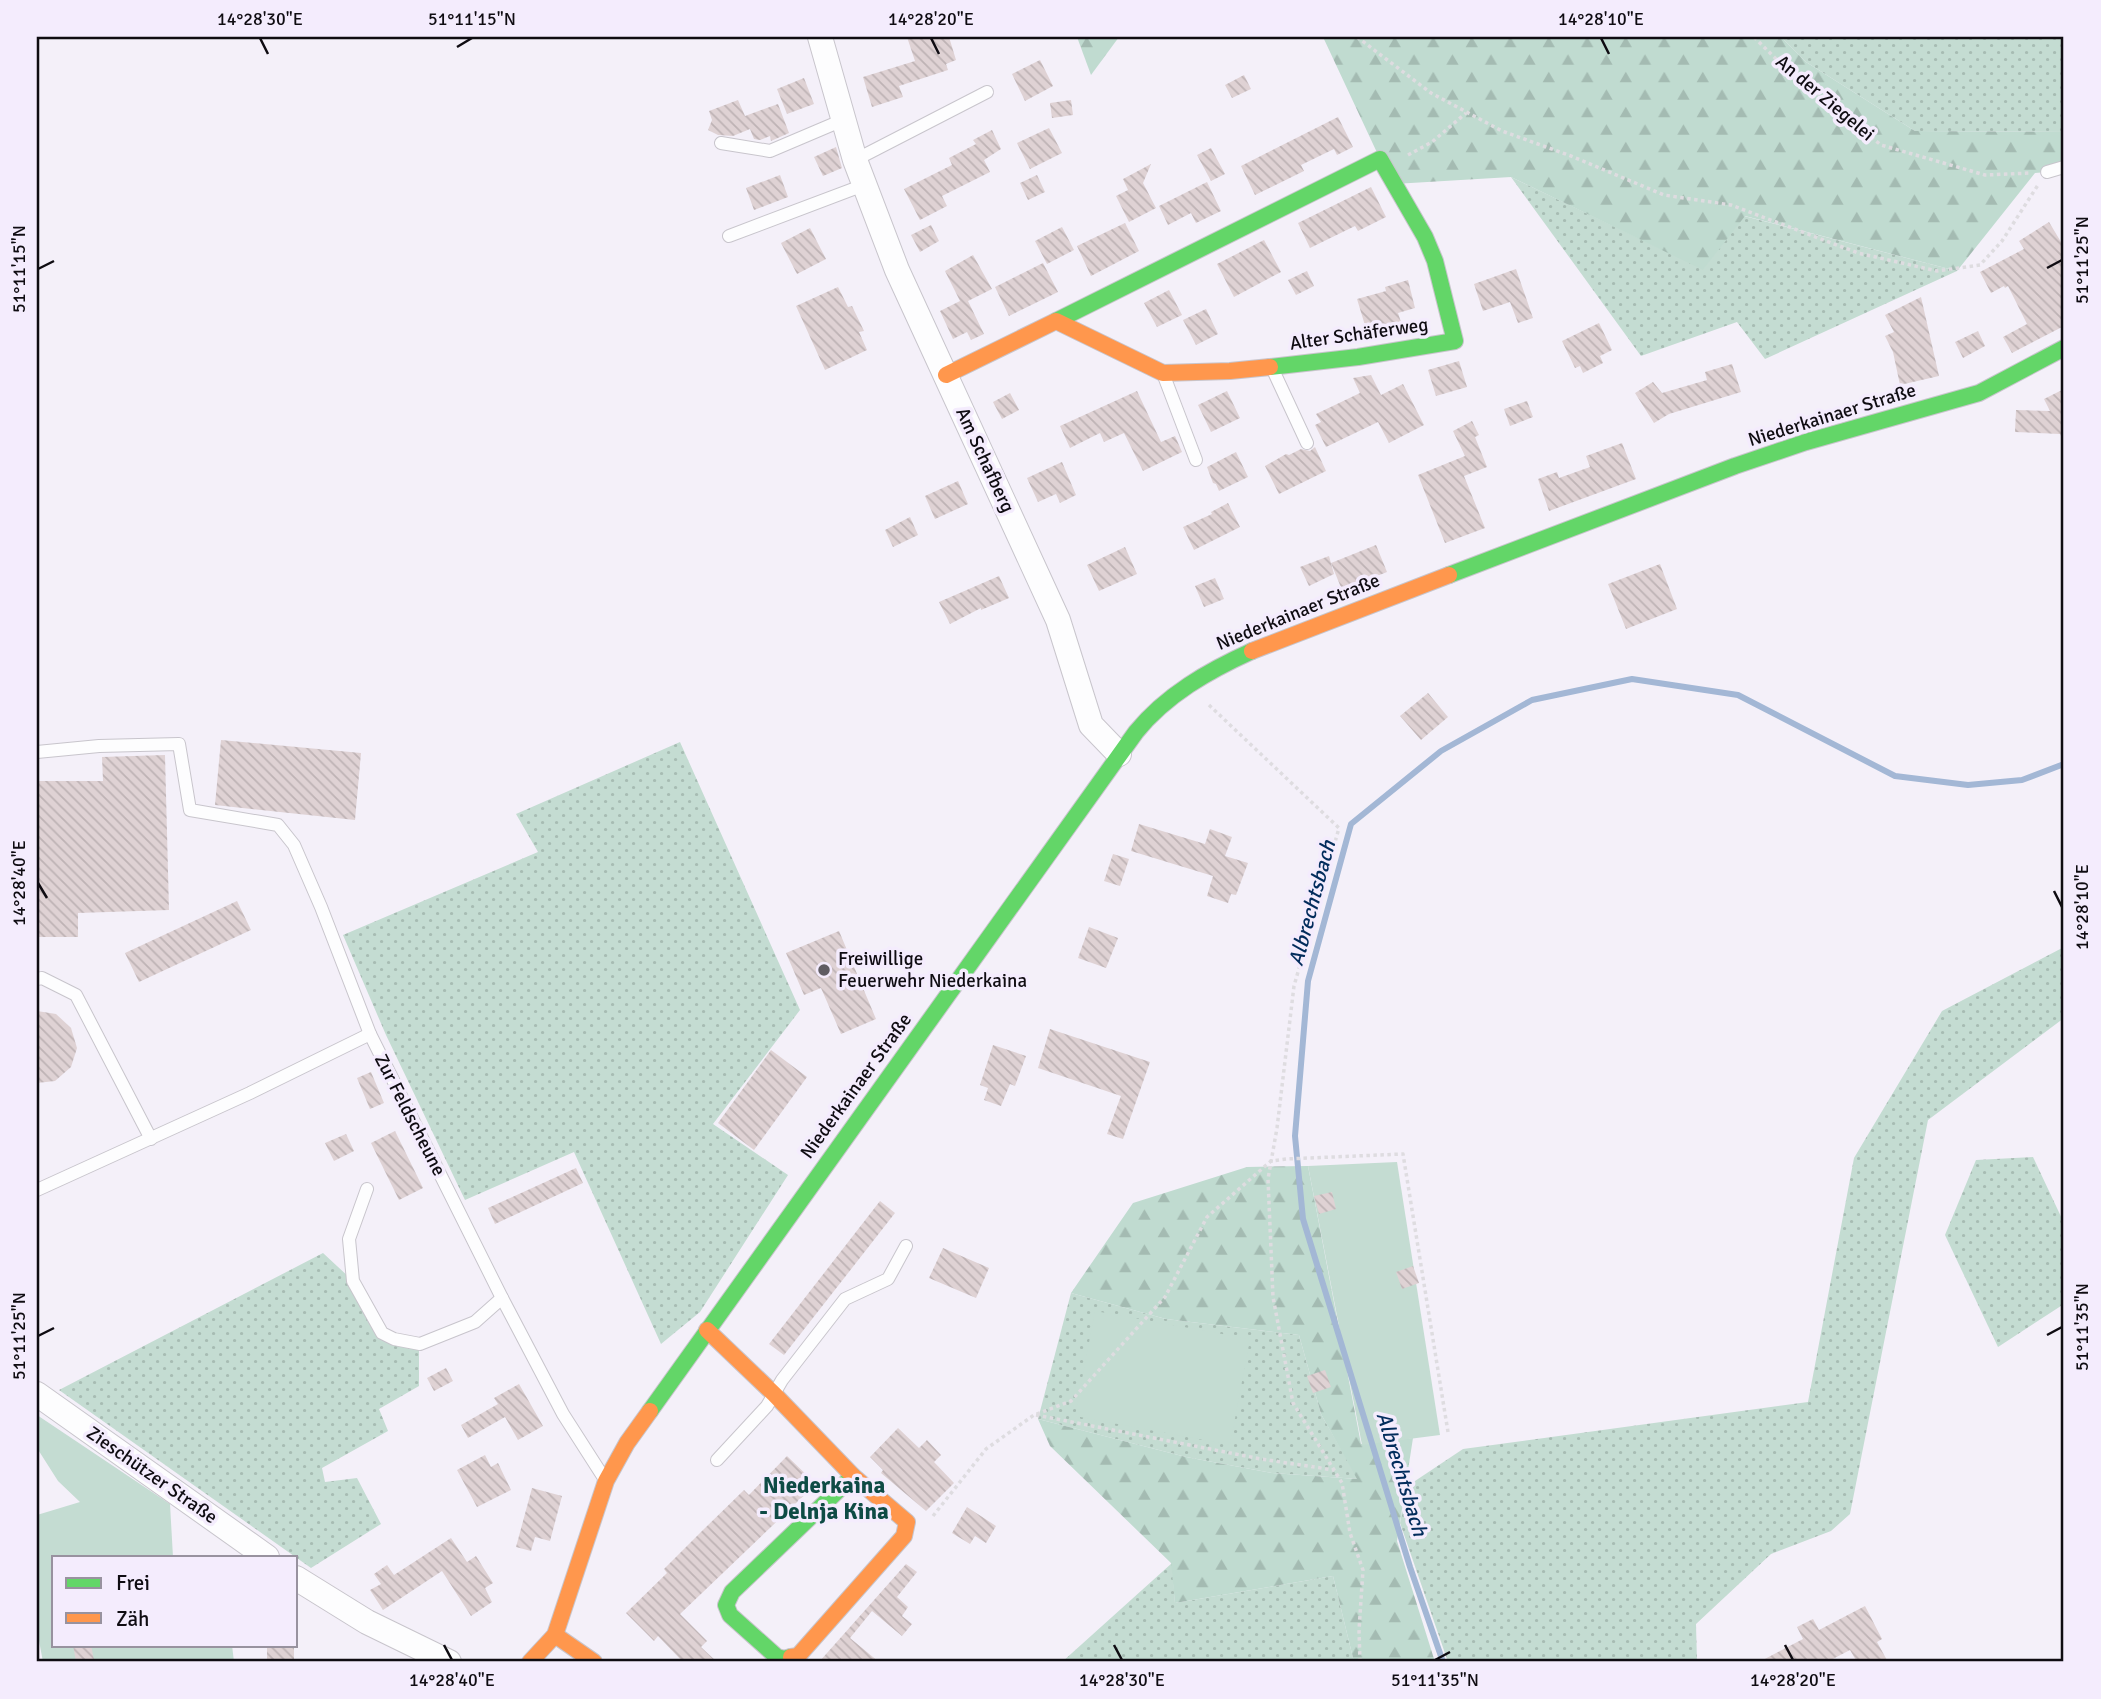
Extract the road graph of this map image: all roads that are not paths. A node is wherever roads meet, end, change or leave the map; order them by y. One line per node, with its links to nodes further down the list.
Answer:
1 (820, 37): 3 (street, Am Schafberg)
2 (987, 92): 5 (lane)
3 (843, 120): 4 (lane); 5 (street, Am Schafberg)
4 (721, 143)
5 (856, 160): 8 (street, Am Schafberg)
6 (2064, 167): 7 (lane)
7 (2047, 172)
8 (864, 185): 9 (lane); 14 (street, Am Schafberg)
9 (729, 236)
10 (1056, 321): 12 (street, Alter Schäferweg); 13 (street, Alter Schäferweg); 14 (street)
11 (2064, 348): 18 (street, Niederkainaer Straße)
12 (1271, 367): 13 (street, Alter Schäferweg); 15 (lane)
13 (1163, 373): 16 (lane)
14 (946, 375): 18 (street, Am Schafberg)
15 (1307, 443)
16 (1196, 460)
17 (37, 752): 20 (lane)
18 (1118, 754): 26 (street, Niederkainaer Straße)
19 (37, 979): 21 (lane)
20 (370, 1034): 21 (lane, Zur Feldscheune); 25 (lane, Zur Feldscheune)
21 (151, 1139): 23 (lane, Zur Feldscheune)
22 (367, 1189): 25 (lane)
23 (37, 1190)
24 (906, 1246): 28 (lane)
25 (502, 1298): 31 (lane, Zur Feldscheune)
26 (707, 1330): 28 (street); 31 (street, Niederkainaer Straße)
27 (37, 1394): 32 (street, Zieschützer Straße)
28 (774, 1394): 29 (lane); 30 (street)
29 (718, 1460)
30 (853, 1476): 30 (street)
31 (606, 1481): 34 (street, Niederkainaer Straße)
32 (266, 1556)
33 (298, 1579): 35 (street)
34 (555, 1635): 36 (street, Niederkainaer Straße); 37 (street)
35 (449, 1662)
36 (530, 1662)
37 (594, 1662)

